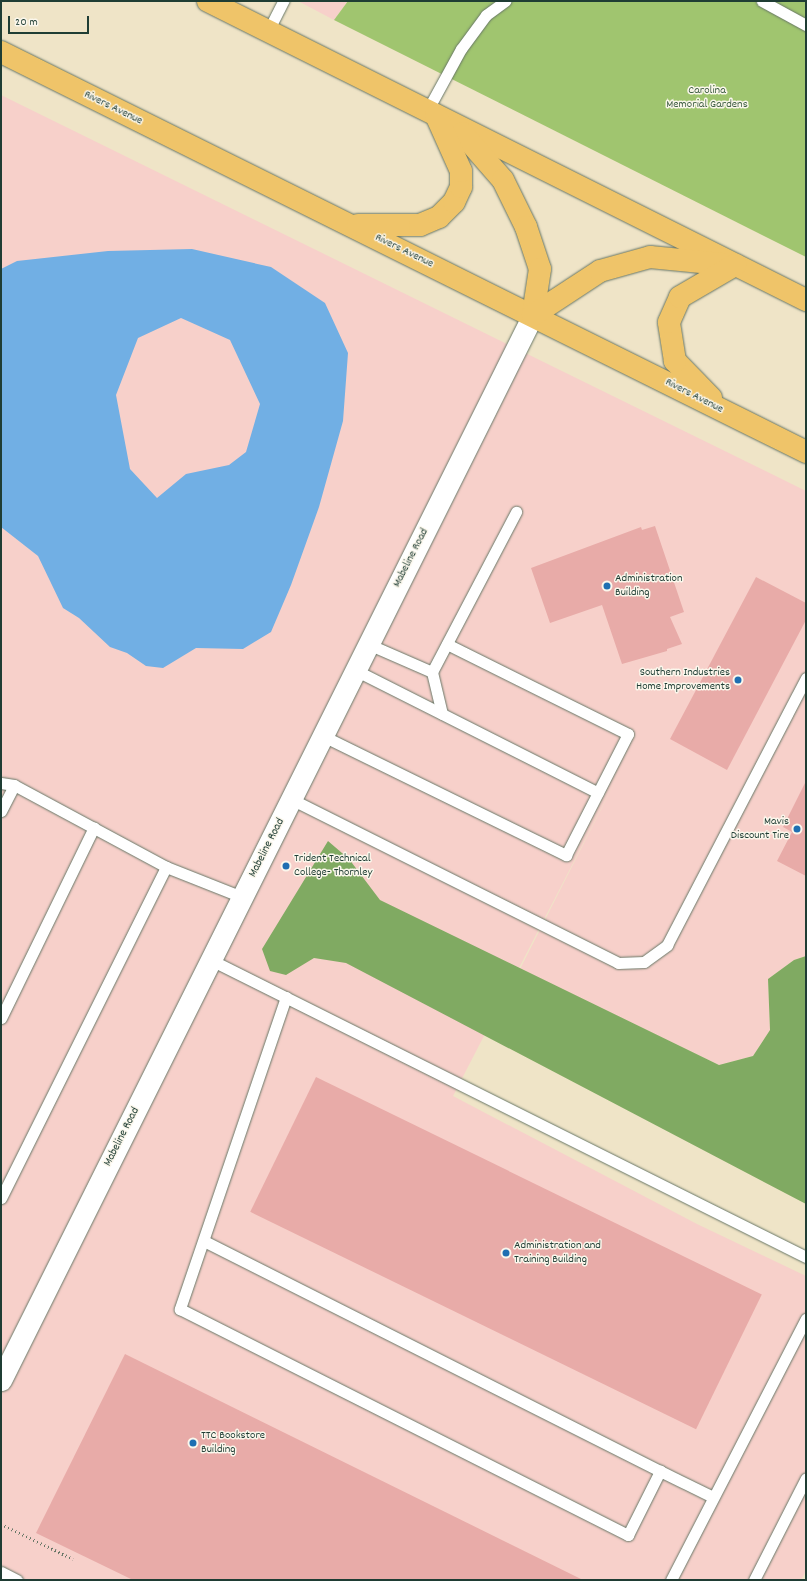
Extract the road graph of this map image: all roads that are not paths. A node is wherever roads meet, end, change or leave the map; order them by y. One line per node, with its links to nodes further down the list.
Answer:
1 (208, 1): 6 (main road)
2 (283, 1): 6 (lane)
3 (505, 1): 8 (lane)
4 (762, 1): 5 (lane)
5 (806, 25)
6 (268, 31): 8 (main road)
7 (1, 52): 9 (main road, Rivers Avenue)
8 (439, 117): 9 (main road); 10 (main road); 12 (main road)
9 (350, 225): 12 (main road, Rivers Avenue)
10 (735, 265): 11 (main road); 12 (main road); 13 (main road)
11 (806, 300)
12 (533, 315): 13 (main road, Rivers Avenue); 16 (street, Mabeline Road)
13 (724, 411): 14 (main road, Rivers Avenue)
14 (806, 452)
15 (516, 512): 17 (lane)
16 (368, 644): 18 (street, Mabeline Road); 19 (lane)
17 (447, 644): 19 (lane); 25 (lane)
18 (355, 670): 21 (lane); 22 (street, Mabeline Road)
19 (432, 672): 21 (lane)
20 (806, 678): 26 (lane)
21 (442, 714): 25 (lane)
22 (323, 736): 25 (lane); 26 (street, Mabeline Road)
23 (1, 783): 24 (lane)
24 (14, 785): 27 (lane); 28 (lane)
25 (598, 793)
26 (291, 798): 30 (street, Mabeline Road)
27 (1, 811)
28 (94, 827): 29 (lane); 33 (lane)
29 (166, 867): 30 (lane); 34 (lane)
30 (242, 897): 31 (street, Mabeline Road)
31 (211, 960): 32 (lane); 38 (street, Mabeline Road)
32 (286, 997): 35 (lane); 36 (lane)
33 (1, 1018)
34 (1, 1196)
35 (204, 1241): 39 (lane); 39 (lane)
36 (806, 1257)
37 (806, 1319): 41 (lane)
38 (1, 1380)
39 (660, 1471): 41 (lane)
40 (806, 1478): 45 (lane)
41 (713, 1496): 44 (lane)
42 (1, 1572): 43 (lane)
43 (17, 1580)
44 (671, 1580)
45 (754, 1580)

